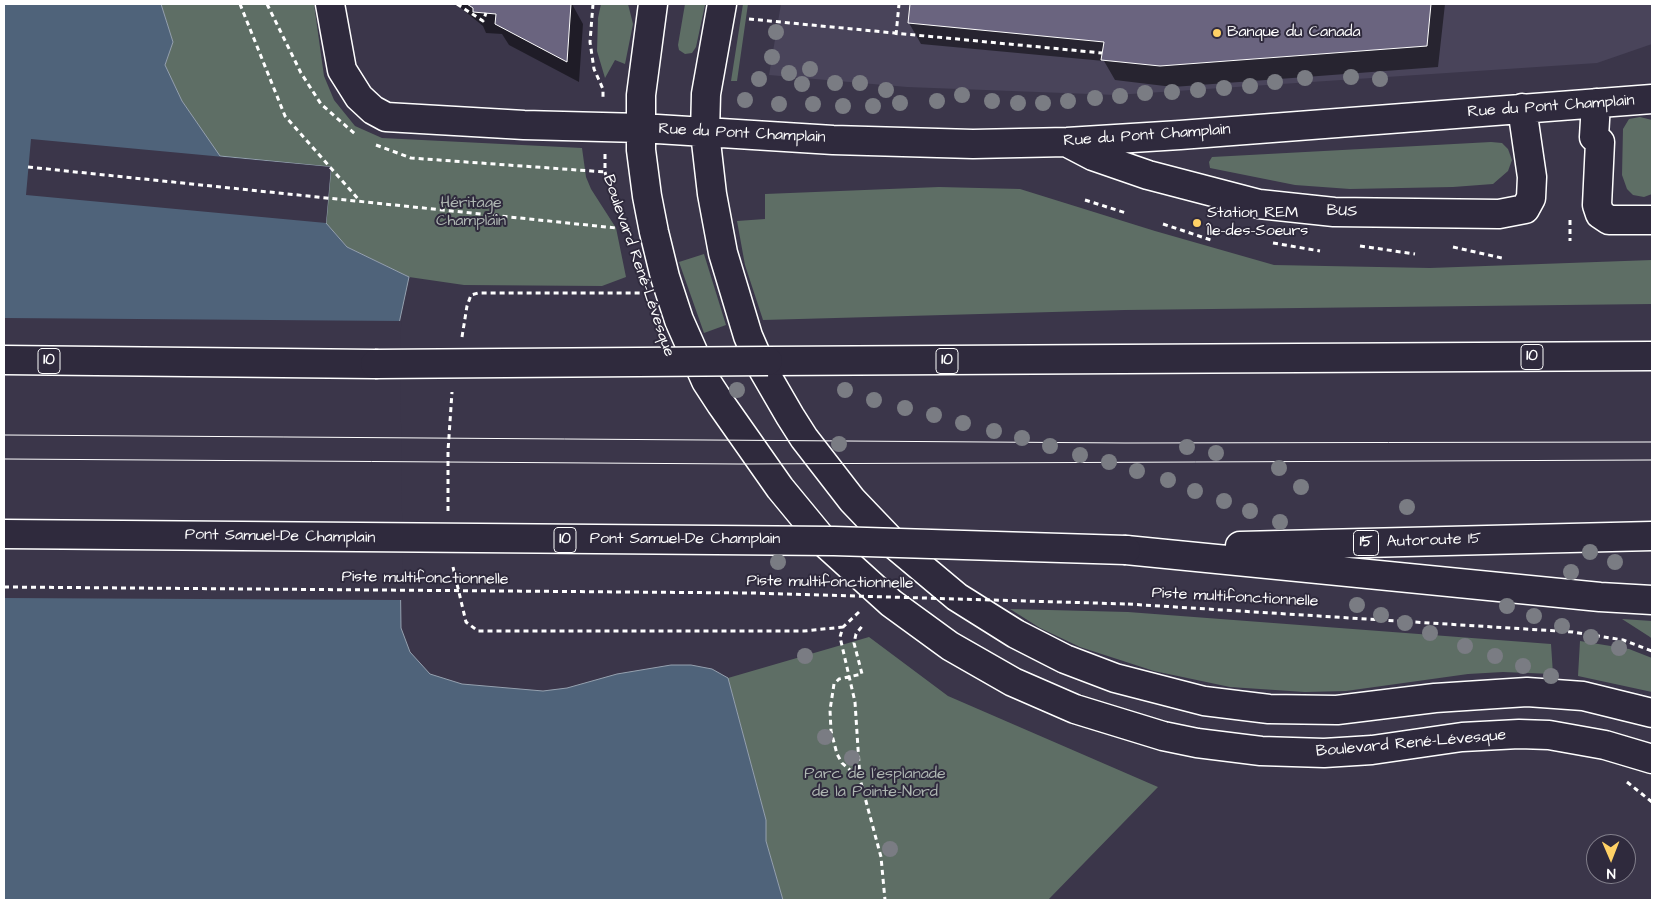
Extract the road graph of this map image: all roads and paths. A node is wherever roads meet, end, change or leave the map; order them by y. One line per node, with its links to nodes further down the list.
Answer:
1 (240, 4): 22 (path)
2 (330, 4): 16 (main road, Rue du Pont Champlain)
3 (457, 4): 8 (path)
4 (593, 4): 12 (path)
5 (653, 4): 16 (main road, Boulevard René-Lévesque)
6 (722, 4): 17 (main road)
7 (899, 4): 10 (path)
8 (486, 13)
9 (749, 19): 10 (path)
10 (896, 35): 11 (path)
11 (1102, 53)
12 (603, 89)
13 (1652, 99): 14 (main road, Rue du Pont Champlain)
14 (1596, 103): 15 (main road, Rue du Pont Champlain); 25 (main road)
15 (1522, 108): 18 (main road, Rue du Pont Champlain); 18 (main road, BUS)
16 (641, 128): 17 (main road, Rue du Pont Champlain); 55 (main road, Boulevard René-Lévesque)
17 (705, 133): 18 (main road, Rue du Pont Champlain); 54 (main road)
18 (1066, 142)
19 (605, 151): 24 (path, Boulevard René-Lévesque)
20 (28, 167): 22 (path)
21 (1085, 200): 23 (path)
22 (361, 201): 27 (path)
23 (1126, 213)
24 (621, 214)
25 (1652, 220)
26 (1163, 224): 28 (path)
27 (616, 228)
28 (1214, 241)
29 (1273, 243): 32 (path)
30 (1360, 246): 33 (path)
31 (1453, 247): 34 (path)
32 (1320, 251)
33 (1415, 254)
34 (1502, 258)
35 (642, 284): 36 (path, Boulevard René-Lévesque)
36 (460, 344)
37 (1652, 356): 38 (main road, 10, bridge)
38 (4, 360)
39 (454, 382): 40 (path)
40 (448, 513)
41 (4, 534): 43 (main road, Pont Samuel-De Champlain / 10, bridge)
42 (1652, 536): 43 (main road, Autoroute 15 / 15)
43 (1126, 550): 47 (main road, 10)
44 (453, 560): 51 (path)
45 (4, 588): 52 (path, Piste multifonctionnelle, bridge)
46 (840, 592): 48 (path)
47 (1652, 600)
48 (853, 604)
49 (868, 615): 51 (path)
50 (863, 625): 53 (path)
51 (843, 627): 53 (path)
52 (1652, 651)
53 (848, 677): 57 (path); 57 (path)
54 (1652, 713)
55 (1652, 759)
56 (1618, 778): 58 (path)
57 (860, 779): 59 (path)
58 (1652, 802)
59 (886, 900)

